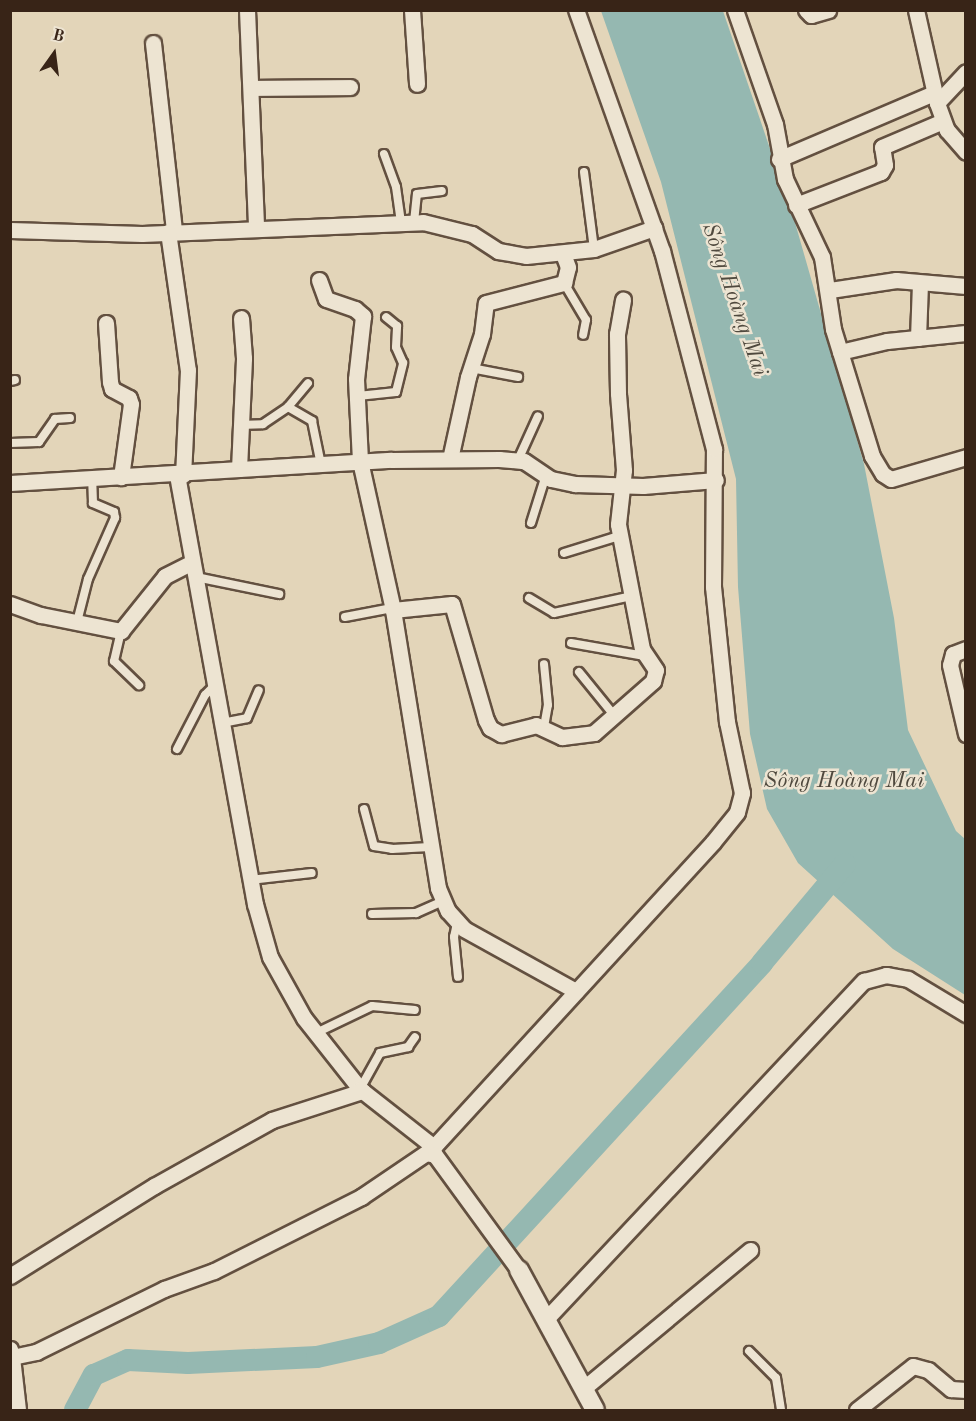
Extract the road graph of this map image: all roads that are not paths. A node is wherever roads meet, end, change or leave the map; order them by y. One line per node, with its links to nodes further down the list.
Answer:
1 (248, 10): 12 (street)
2 (412, 10): 10 (street)
3 (576, 10): 23 (street)
4 (735, 10): 17 (street)
5 (806, 10): 6 (street)
6 (828, 10)
7 (917, 11): 13 (street)
8 (153, 43): 25 (street)
9 (966, 72): 13 (street)
10 (417, 84)
11 (350, 87): 12 (street)
12 (253, 88): 22 (street)
13 (935, 98): 14 (street); 17 (street)
14 (943, 121): 16 (street); 20 (street)
15 (384, 154): 21 (lane)
16 (965, 154)
17 (779, 159): 20 (street)
18 (584, 172): 26 (lane)
19 (442, 191): 21 (lane)
20 (795, 205): 32 (street)
21 (407, 223): 22 (street); 27 (street)
22 (256, 227): 25 (street)
23 (654, 228): 26 (street); 60 (street)
24 (10, 230): 25 (street)
25 (171, 232): 56 (street)
26 (594, 249): 27 (street)
27 (563, 254): 29 (street)
28 (319, 280): 44 (street)
29 (564, 283): 38 (lane); 41 (street)
30 (920, 284): 31 (street); 32 (street); 39 (street)
31 (966, 286)
32 (830, 290): 40 (street)
33 (623, 300): 62 (street)
34 (386, 317): 44 (lane)
35 (241, 318): 48 (street)
36 (106, 323): 58 (street)
37 (966, 333): 39 (street)
38 (583, 335)
39 (918, 338): 40 (street)
40 (840, 352): 50 (street)
41 (471, 368): 42 (lane); 51 (street)
42 (518, 377)
43 (308, 383): 45 (lane)
44 (358, 396): 53 (street)
45 (288, 407): 48 (lane); 54 (lane)
46 (538, 416): 52 (lane)
47 (70, 418): 49 (lane)
48 (240, 425): 55 (street)
49 (10, 443)
50 (966, 457)
51 (450, 459): 52 (street); 53 (street)
52 (518, 460): 57 (street)
53 (360, 461): 54 (street); 71 (street)
54 (321, 465): 55 (street)
55 (239, 469): 56 (street)
56 (180, 475): 58 (street); 66 (street)
57 (546, 476): 62 (street); 63 (lane)
58 (121, 477): 59 (street)
59 (92, 478): 61 (street); 73 (lane)
60 (716, 480): 62 (street); 97 (street)
61 (10, 483)
62 (622, 485): 64 (street)
63 (531, 523)
64 (619, 536): 65 (lane); 68 (street)
65 (564, 553)
66 (192, 570): 67 (lane); 74 (street); 82 (street)
67 (279, 594)
68 (631, 596): 69 (lane); 77 (street)
69 (529, 598)
70 (10, 603): 73 (street)
71 (393, 609): 72 (lane); 86 (street); 90 (street)
72 (345, 617)
73 (77, 622): 74 (street)
74 (122, 631): 81 (lane)
75 (571, 643): 77 (lane)
76 (966, 649): 80 (street)
77 (645, 656): 84 (street)
78 (544, 664): 86 (lane)
79 (579, 672): 84 (lane)
80 (960, 682): 87 (street)
81 (138, 685)
82 (214, 686): 85 (street); 88 (lane)
83 (259, 690): 85 (lane)
84 (614, 716): 86 (street)
85 (222, 723): 92 (street)
86 (544, 727)
87 (966, 734)
88 (177, 749)
89 (364, 809): 90 (lane)
90 (430, 847): 93 (street)
91 (312, 873): 92 (lane)
92 (250, 880): 100 (street)
93 (443, 901): 94 (lane); 95 (street)
94 (372, 914)
95 (457, 923): 96 (lane); 97 (street)
96 (458, 976)
97 (576, 991): 103 (street)
98 (415, 1010): 100 (lane)
99 (966, 1014): 107 (street)
100 (314, 1034): 102 (street)
101 (415, 1037): 102 (lane)
102 (361, 1090): 103 (street); 106 (street)
103 (431, 1149): 105 (street); 109 (street)
104 (750, 1250): 110 (street)
105 (519, 1270): 107 (street)
106 (10, 1276)
107 (547, 1318): 110 (street)
108 (749, 1351): 114 (lane)
109 (11, 1353): 112 (street)
110 (584, 1388): 113 (street)
111 (966, 1390): 115 (street)
112 (18, 1410)
113 (595, 1410)
114 (781, 1410)
115 (857, 1410)

